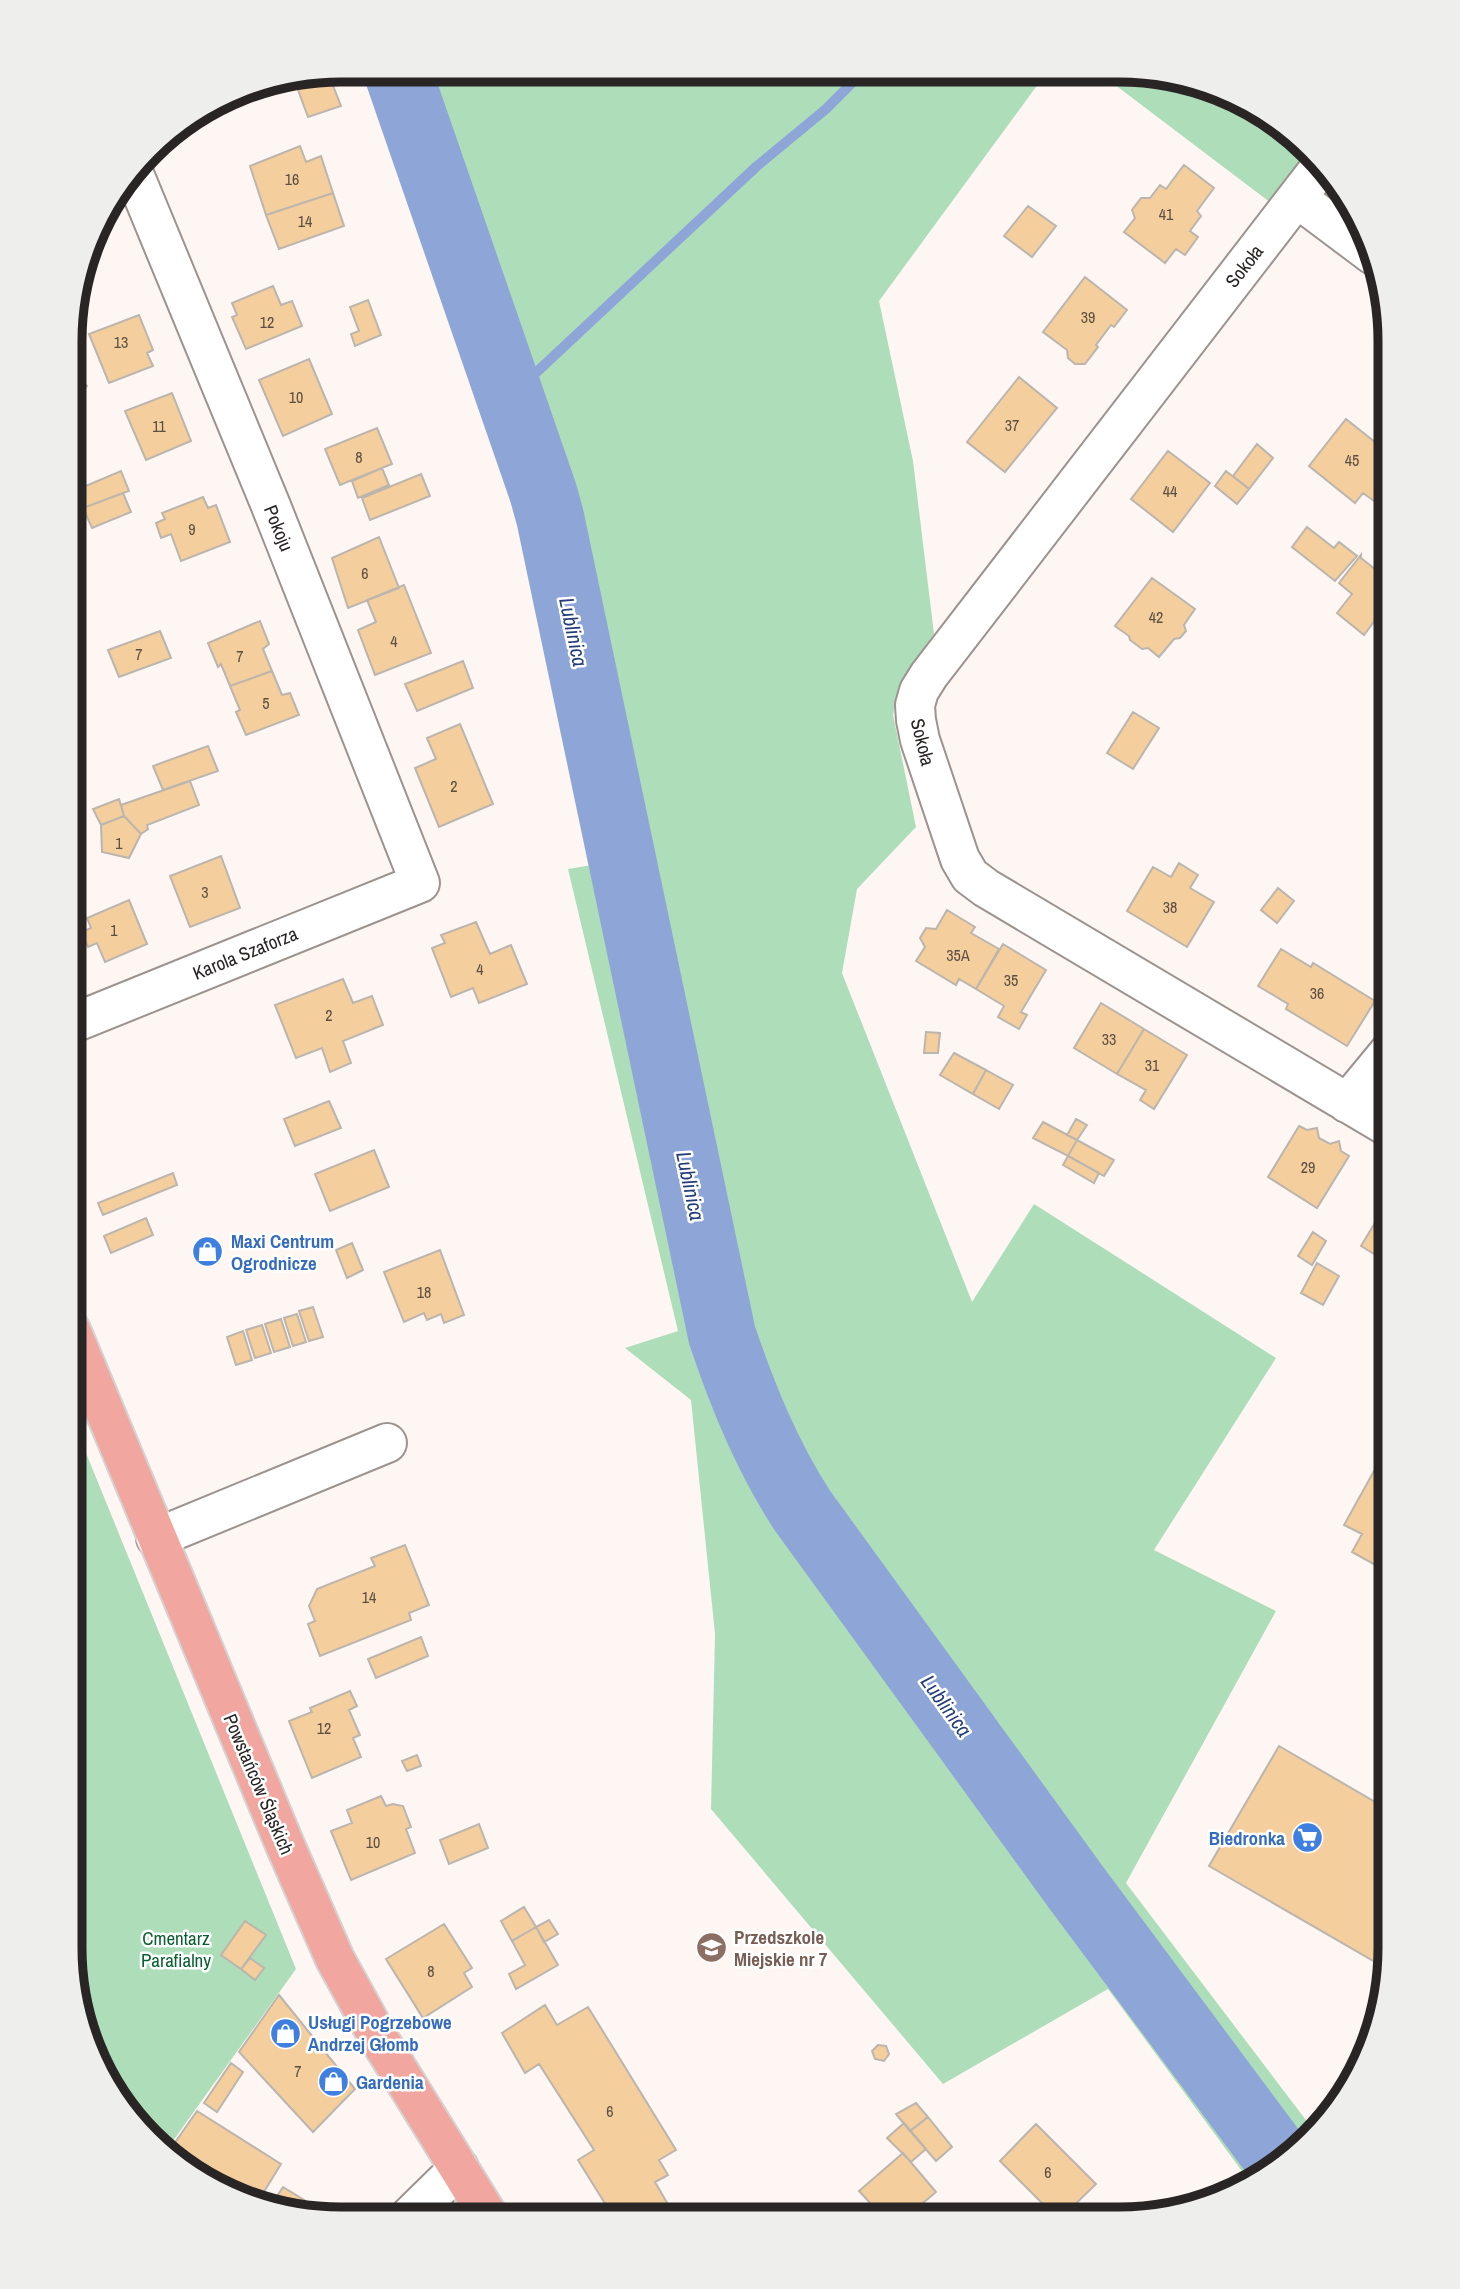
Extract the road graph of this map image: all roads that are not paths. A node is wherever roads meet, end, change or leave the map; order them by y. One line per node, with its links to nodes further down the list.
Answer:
1 (1315, 173): 3 (street, Sokoła)
2 (137, 182): 5 (street, Pokoju)
3 (1297, 198): 4 (street); 8 (street, Sokoła)
4 (1359, 244)
5 (420, 883): 6 (street, Karola Szaforza)
6 (82, 1020)
7 (1378, 1066): 8 (street)
8 (1348, 1103): 9 (street, Sokoła)
9 (1378, 1121)
10 (82, 1357): 12 (main road, Powstańców Śląskich)
11 (387, 1443): 12 (street)
12 (156, 1538): 13 (main road, Powstańców Śląskich)
13 (458, 2168): 14 (street); 15 (main road, Powstańców Śląskich)
14 (419, 2207)
15 (483, 2207)

